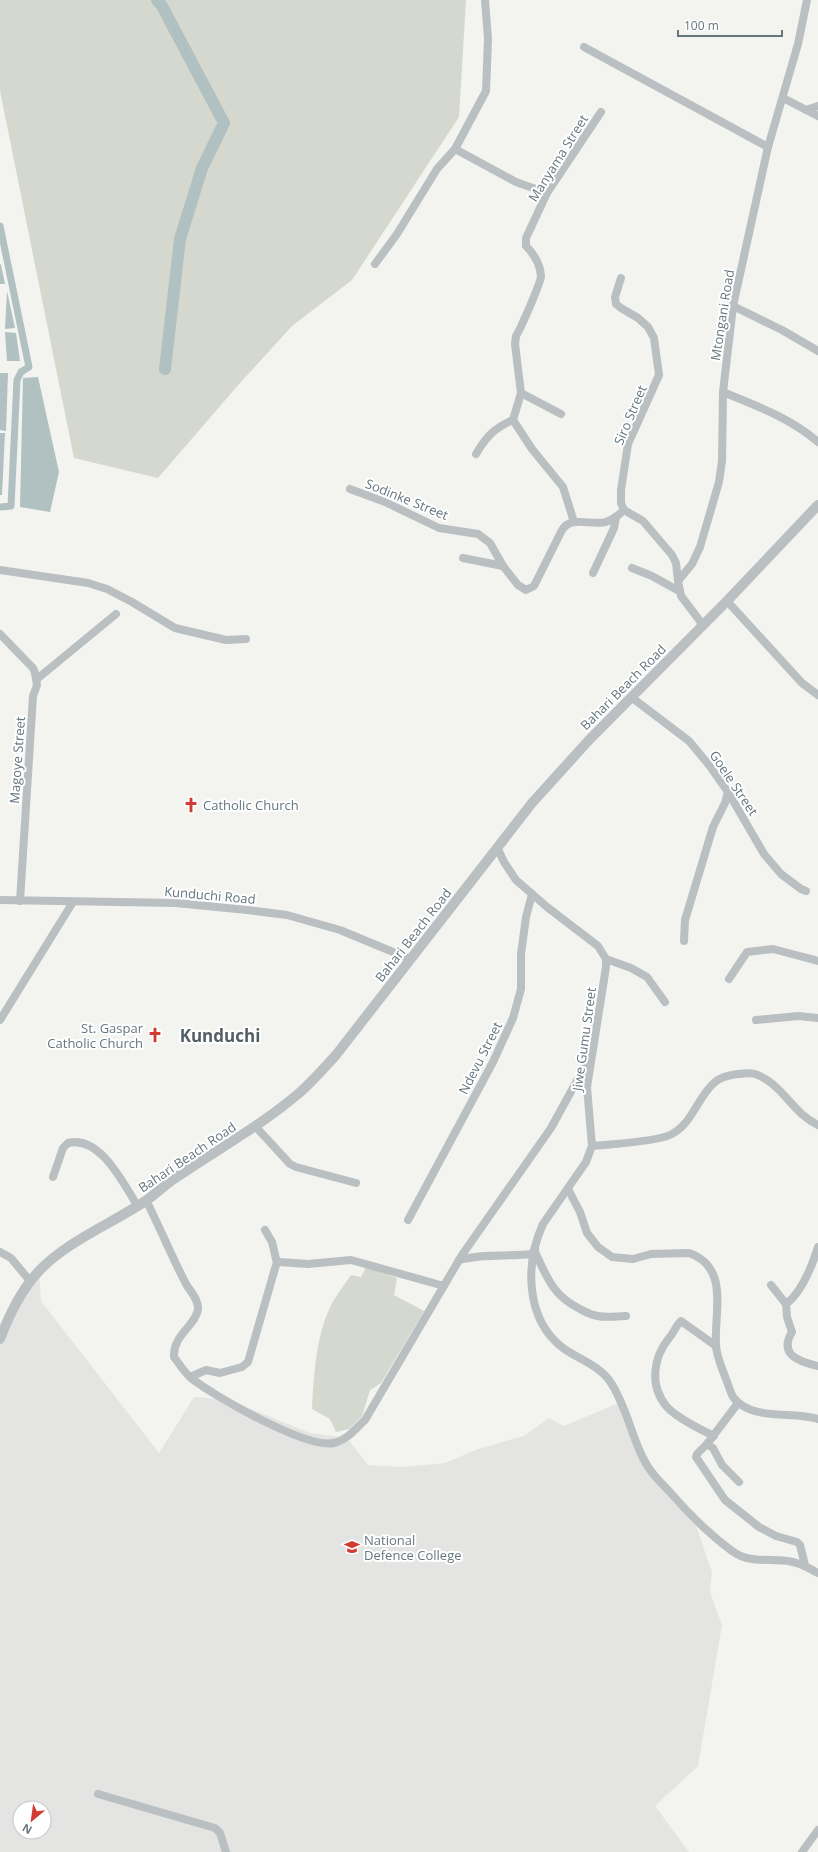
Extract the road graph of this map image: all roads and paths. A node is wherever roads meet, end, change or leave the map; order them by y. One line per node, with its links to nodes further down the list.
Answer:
1 (485, 0): 10 (street)
2 (807, 0): 4 (street, Mtongani Road)
3 (584, 47): 9 (street)
4 (783, 98): 6 (street); 9 (street, Mtongani Road)
5 (818, 106): 6 (street)
6 (806, 110): 8 (street)
7 (601, 112): 11 (street, Manyama Street)
8 (818, 116)
9 (768, 147): 14 (street, Mtongani Road)
10 (455, 149): 11 (street); 12 (street)
11 (547, 193): 17 (street, Manyama Street)
12 (375, 264)
13 (620, 278): 24 (street, Siro Street)
14 (734, 306): 15 (street); 16 (street, Mtongani Road)
15 (818, 351)
16 (724, 392): 20 (street); 32 (street, Mtongani Road)
17 (521, 393): 18 (street); 19 (street, Manyama Street)
18 (561, 414)
19 (513, 420): 21 (street); 26 (street)
20 (818, 442)
21 (476, 454)
22 (350, 489): 28 (street, Sodinke Street)
23 (818, 505): 34 (street, Bahari Beach Road)
24 (624, 510): 25 (street); 32 (street)
25 (616, 517): 26 (street); 31 (street)
26 (574, 522): 28 (street, Sodinke Street)
27 (463, 558): 28 (street)
28 (503, 566)
29 (632, 568): 33 (street)
30 (0, 570): 38 (street)
31 (593, 573)
32 (678, 581): 33 (street)
33 (679, 591): 36 (street)
34 (727, 601): 36 (street, Bahari Beach Road); 40 (street)
35 (116, 614): 39 (street)
36 (703, 625): 41 (street, Bahari Beach Road)
37 (0, 634): 39 (street)
38 (246, 639)
39 (37, 679): 47 (street, Magoye Street)
40 (818, 694)
41 (631, 697): 42 (street, Goele Street); 43 (street, Bahari Beach Road)
42 (728, 792): 44 (street, Goele Street); 49 (street)
43 (498, 847): 45 (street); 50 (street, Bahari Beach Road)
44 (806, 891)
45 (532, 894): 51 (street); 67 (street, Ndevu Street)
46 (0, 900): 47 (street, Kunduchi Road)
47 (20, 901): 48 (street, Kunduchi Road)
48 (73, 902): 50 (street, Kunduchi Road); 56 (street)
49 (684, 941)
50 (410, 959): 60 (street, Bahari Beach Road)
51 (606, 959): 54 (street); 58 (street, Jiwe Gumu Street)
52 (818, 961): 53 (street)
53 (730, 979)
54 (666, 1002)
55 (818, 1018): 57 (street)
56 (0, 1020)
57 (756, 1020)
58 (593, 1051): 61 (street, Jiwe Gumu Street); 72 (street)
59 (818, 1125): 61 (street)
60 (255, 1126): 63 (street); 65 (street, Bahari Beach Road)
61 (592, 1146): 64 (street, Jiwe Gumu Street)
62 (53, 1177): 66 (street)
63 (356, 1183)
64 (568, 1190): 70 (street, Jiwe Gumu Street); 80 (street)
65 (146, 1200): 66 (street, Bahari Beach Road); 82 (street)
66 (137, 1205): 74 (street, Bahari Beach Road)
67 (408, 1220)
68 (265, 1230): 73 (street)
69 (818, 1247): 77 (street)
70 (535, 1250): 72 (street); 78 (street); 88 (street, Jiwe Gumu Street)
71 (0, 1252): 74 (street)
72 (459, 1260): 76 (street)
73 (277, 1263): 76 (street); 82 (street)
74 (30, 1281): 79 (street, Bahari Beach Road)
75 (771, 1285): 77 (street)
76 (444, 1286): 82 (street)
77 (786, 1304): 81 (street)
78 (626, 1316)
79 (0, 1339)
80 (716, 1346): 83 (street); 85 (street)
81 (818, 1366)
82 (190, 1377)
83 (738, 1403): 84 (street); 85 (street)
84 (818, 1419)
85 (714, 1436): 86 (street)
86 (707, 1444): 87 (street); 88 (street)
87 (739, 1482)
88 (805, 1566): 89 (street, Jiwe Gumu Street)
89 (818, 1573)
90 (98, 1794): 92 (street)
91 (818, 1830): 93 (street)
92 (226, 1852)
93 (802, 1852)

